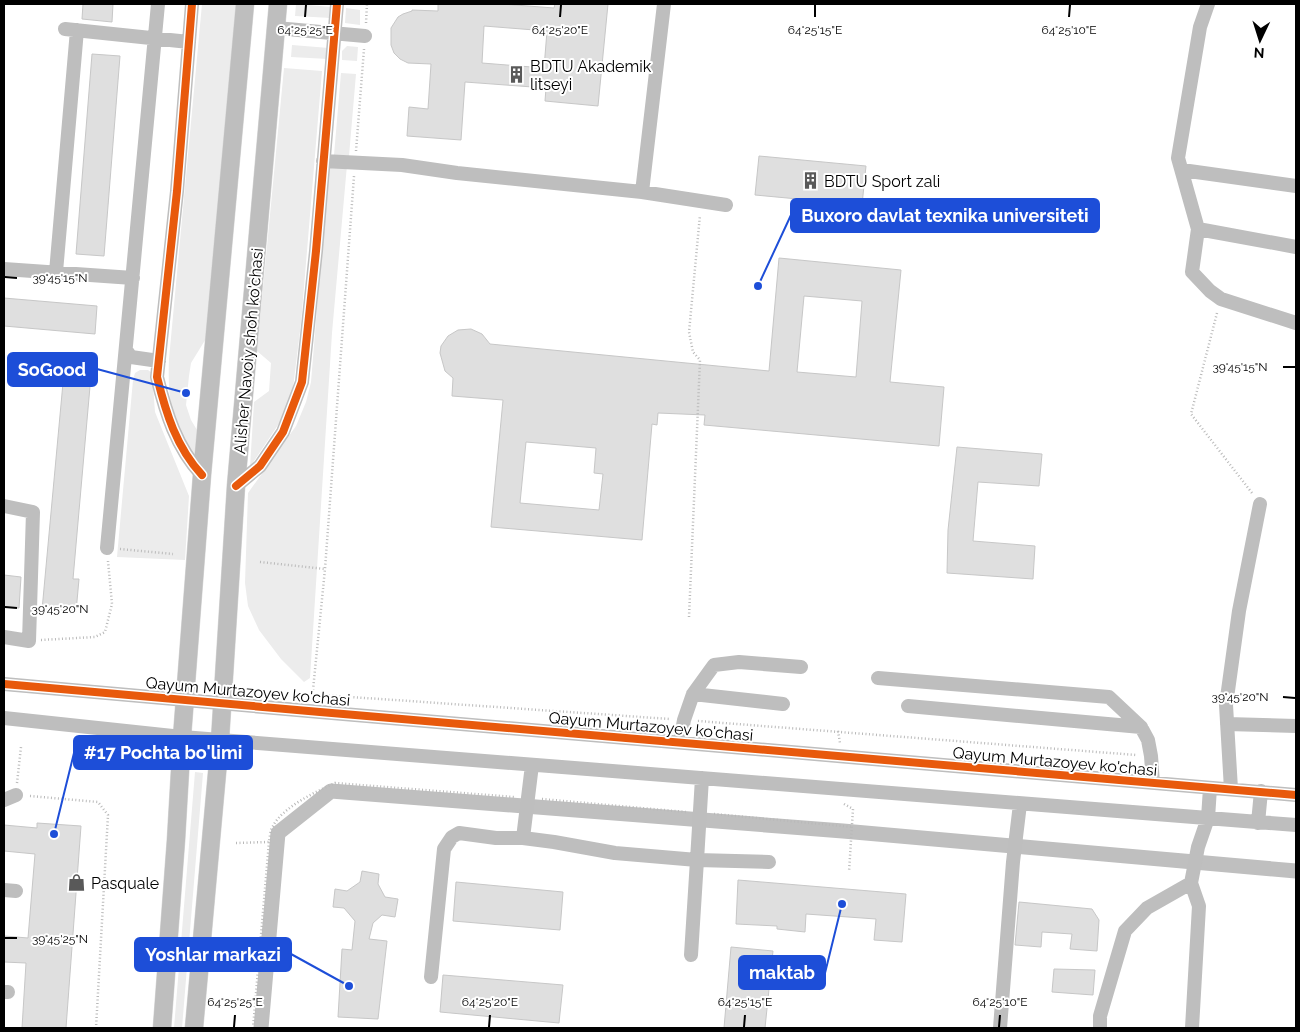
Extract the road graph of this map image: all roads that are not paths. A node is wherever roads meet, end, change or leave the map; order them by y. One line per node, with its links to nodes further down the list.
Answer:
1 (158, 4): 11 (street)
2 (192, 4): 12 (street)
3 (245, 4): 26 (main road, Alisher Navoiy shoh ko'chasi)
4 (278, 4): 8 (main road, Alisher Navoiy shoh ko'chasi)
5 (337, 4): 9 (street)
6 (664, 4): 16 (street)
7 (1208, 4): 14 (street)
8 (276, 28): 9 (street); 27 (main road, Alisher Navoiy shoh ko'chasi)
9 (334, 34): 10 (street); 13 (street)
10 (365, 36)
11 (155, 38): 12 (street); 21 (street); 22 (street)
12 (189, 42): 25 (street)
13 (323, 161): 16 (street); 27 (street)
14 (1182, 170): 15 (street); 18 (street)
15 (1296, 186)
16 (642, 192): 17 (street)
17 (726, 205)
18 (1198, 229): 19 (street); 23 (street)
19 (1296, 247)
20 (4, 269): 21 (street)
21 (56, 272): 22 (street)
22 (133, 278): 24 (street)
23 (1296, 323)
24 (126, 350): 25 (street); 30 (street)
25 (159, 361): 26 (street)
26 (202, 475): 36 (main road, Alisher Navoiy shoh ko'chasi)
27 (236, 486): 37 (main road, Alisher Navoiy shoh ko'chasi)
28 (1260, 504): 41 (street)
29 (4, 506): 31 (street)
30 (107, 548)
31 (4, 637)
32 (801, 667): 35 (street)
33 (878, 678): 43 (street)
34 (4, 684): 36 (street, Qayum Murtazoyev ko'chasi)
35 (693, 694): 38 (street); 46 (street)
36 (184, 700): 37 (street, Qayum Murtazoyev ko'chasi); 44 (main road, Alisher Navoiy shoh ko'chasi)
37 (222, 703): 45 (main road, Alisher Navoiy shoh ko'chasi); 46 (street, Qayum Murtazoyev ko'chasi)
38 (783, 704)
39 (908, 706): 43 (street)
40 (4, 718): 44 (street)
41 (1227, 724): 42 (street); 51 (street)
42 (1296, 726)
43 (1141, 727): 49 (street)
44 (182, 737): 45 (street); 64 (main road, Alisher Navoiy shoh ko'chasi)
45 (220, 740): 47 (street); 65 (main road, Alisher Navoiy shoh ko'chasi)
46 (680, 742): 49 (street, Qayum Murtazoyev ko'chasi)
47 (532, 765): 48 (street); 58 (street)
48 (702, 778): 54 (street); 59 (street)
49 (1153, 783): 50 (street, Qayum Murtazoyev ko'chasi)
50 (1210, 788): 51 (street, Qayum Murtazoyev ko'chasi); 55 (street)
51 (1231, 789): 52 (street, Qayum Murtazoyev ko'chasi)
52 (1261, 791): 53 (street, Qayum Murtazoyev ko'chasi); 56 (street)
53 (1296, 795)
54 (1020, 804): 55 (street); 66 (street)
55 (1208, 818): 56 (street); 61 (street)
56 (1258, 823): 57 (street)
57 (1296, 825)
58 (524, 838): 59 (street); 63 (street)
59 (697, 860): 60 (street); 62 (street)
60 (769, 862)
61 (1191, 883): 67 (street); 68 (street)
62 (691, 955)
63 (431, 976)
64 (162, 1028)
65 (194, 1028)
66 (1000, 1028)
67 (1100, 1028)
68 (1192, 1028)

